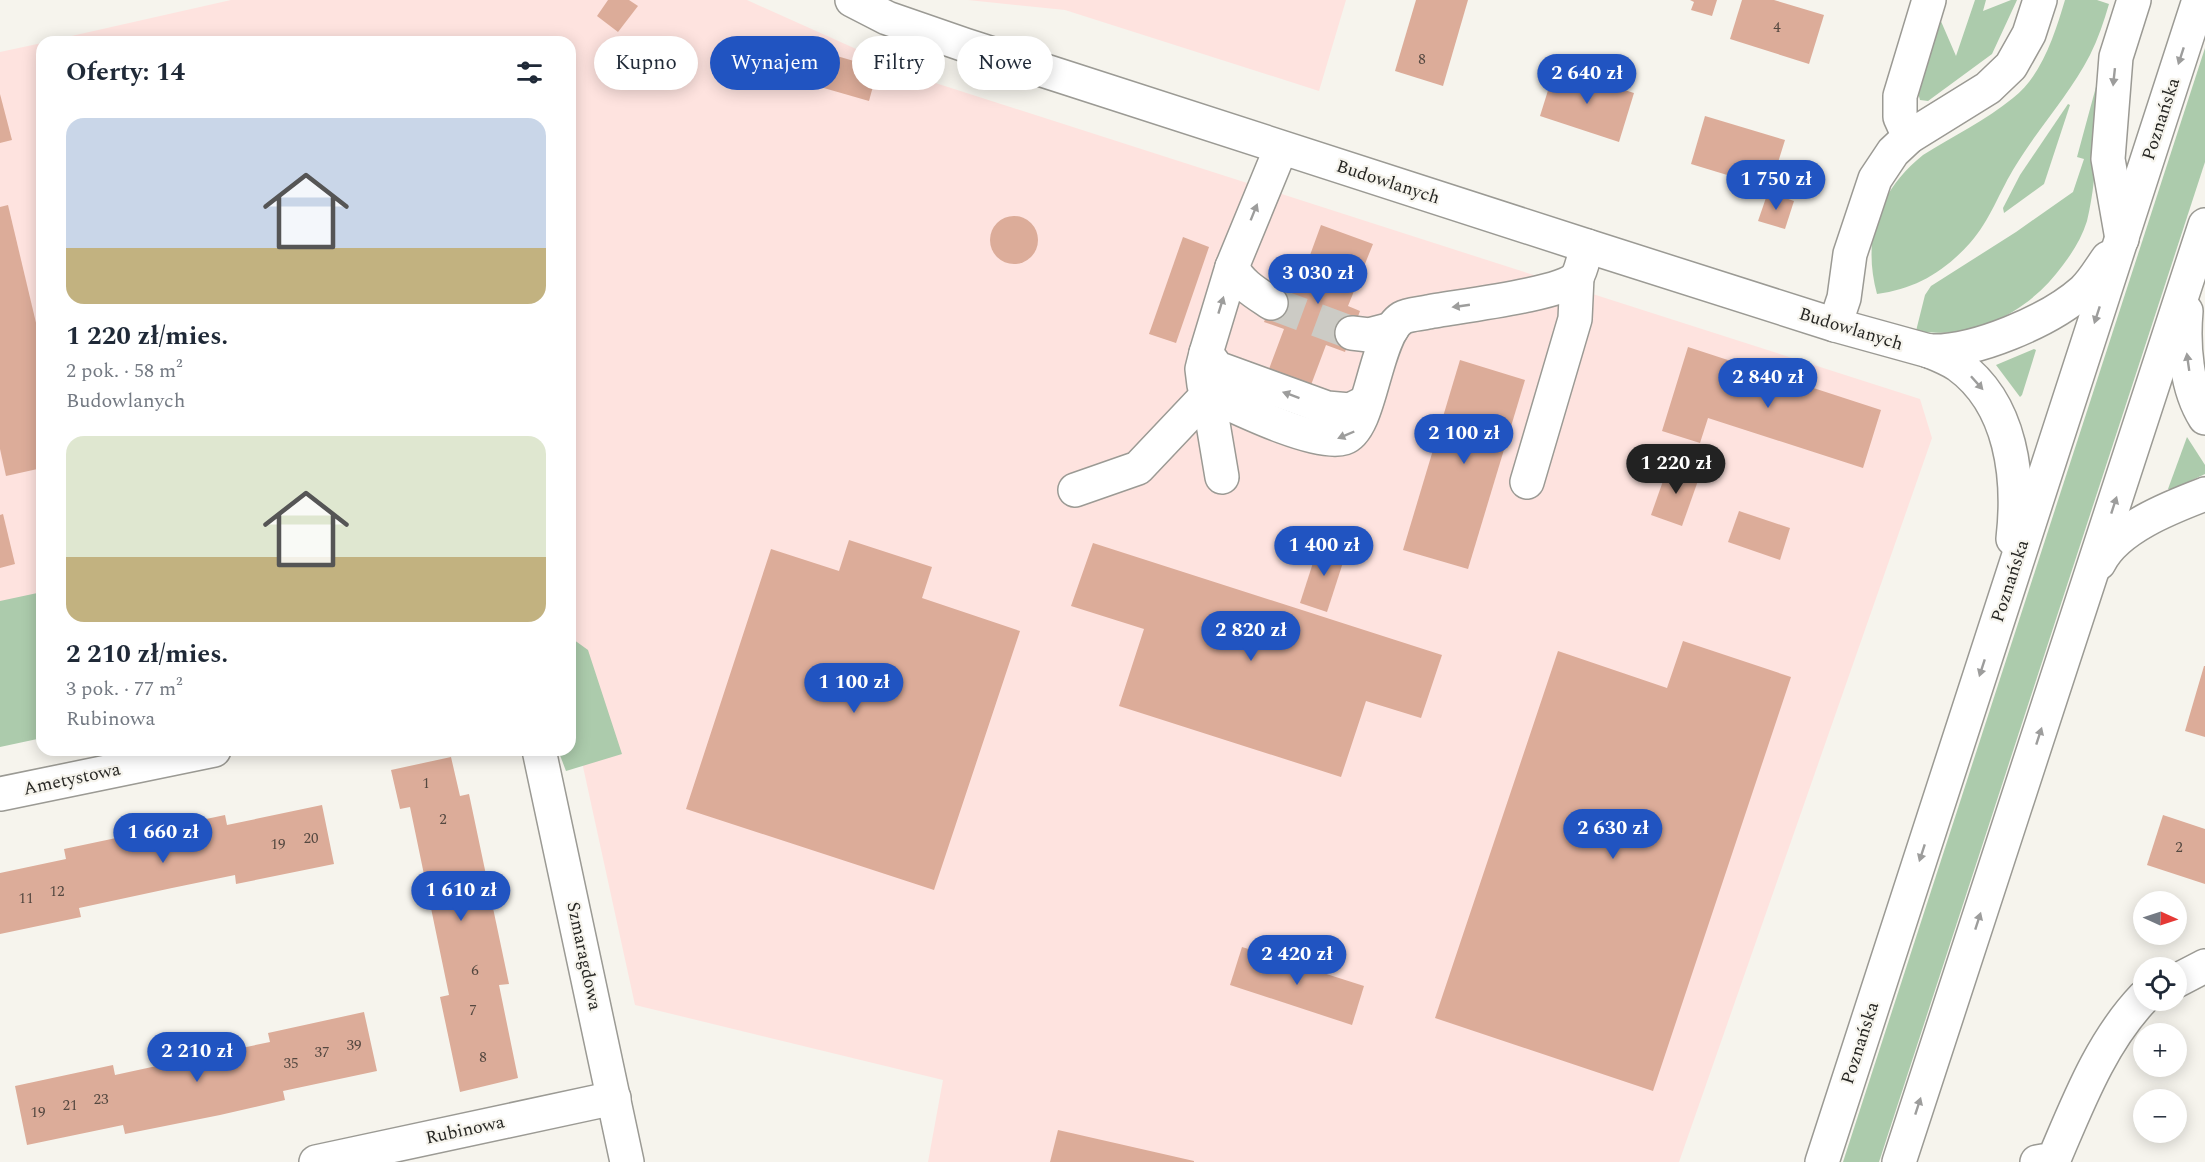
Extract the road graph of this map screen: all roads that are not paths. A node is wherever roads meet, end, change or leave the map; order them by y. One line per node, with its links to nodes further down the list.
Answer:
1 (852, 0): 7 (main road, Budowlanych)
2 (1929, 0): 6 (main road)
3 (2040, 0): 6 (main road)
4 (2134, 0): 9 (main road, one-way to 9)
5 (2199, 0): 9 (main road, Poznańska, one-way to 9)
6 (1909, 136): 14 (main road)
7 (1281, 148): 11 (main road, Budowlanych); 12 (main road, one-way to 7)
8 (2205, 225): 10 (main road)
9 (2122, 239): 17 (main road); 27 (main road, Poznańska, one-way to 27)
10 (2200, 249): 21 (main road, one-way to 10); 26 (main road, one-way to 10)
11 (1582, 262): 14 (main road, Budowlanych); 15 (main road, one-way to 15); 23 (main road)
12 (1232, 267): 13 (main road); 18 (main road, one-way to 12)
13 (1271, 303)
14 (1835, 325): 17 (main road, Budowlanych)
15 (1392, 329): 16 (main road); 20 (main road)
16 (1352, 333)
17 (1929, 351): 27 (main road, one-way to 27)
18 (1206, 353): 19 (main road); 20 (main road, one-way to 18)
19 (1208, 394): 20 (main road, one-way to 19); 22 (main road); 24 (main road)
20 (1366, 402)
21 (2205, 418)
22 (1222, 477)
23 (1527, 482)
24 (1075, 490)
25 (2205, 494): 26 (main road)
26 (2090, 580): 40 (main road, one-way to 26)
27 (2000, 612): 35 (main road, Poznańska, one-way to 35)
28 (185, 756): 30 (main road, Ametystowa)
29 (540, 756): 34 (main road, Szmaragdowa)
30 (0, 794)
31 (2205, 966): 32 (main road)
32 (2187, 975)
33 (2133, 1009): 41 (main road)
34 (614, 1098): 36 (main road, Rubinowa); 37 (main road, Szmaragdowa)
35 (1839, 1108): 38 (main road); 39 (main road, Poznańska)
36 (316, 1162)
37 (627, 1162)
38 (1801, 1162)
39 (1822, 1162)
40 (1899, 1162)
41 (2037, 1162)

